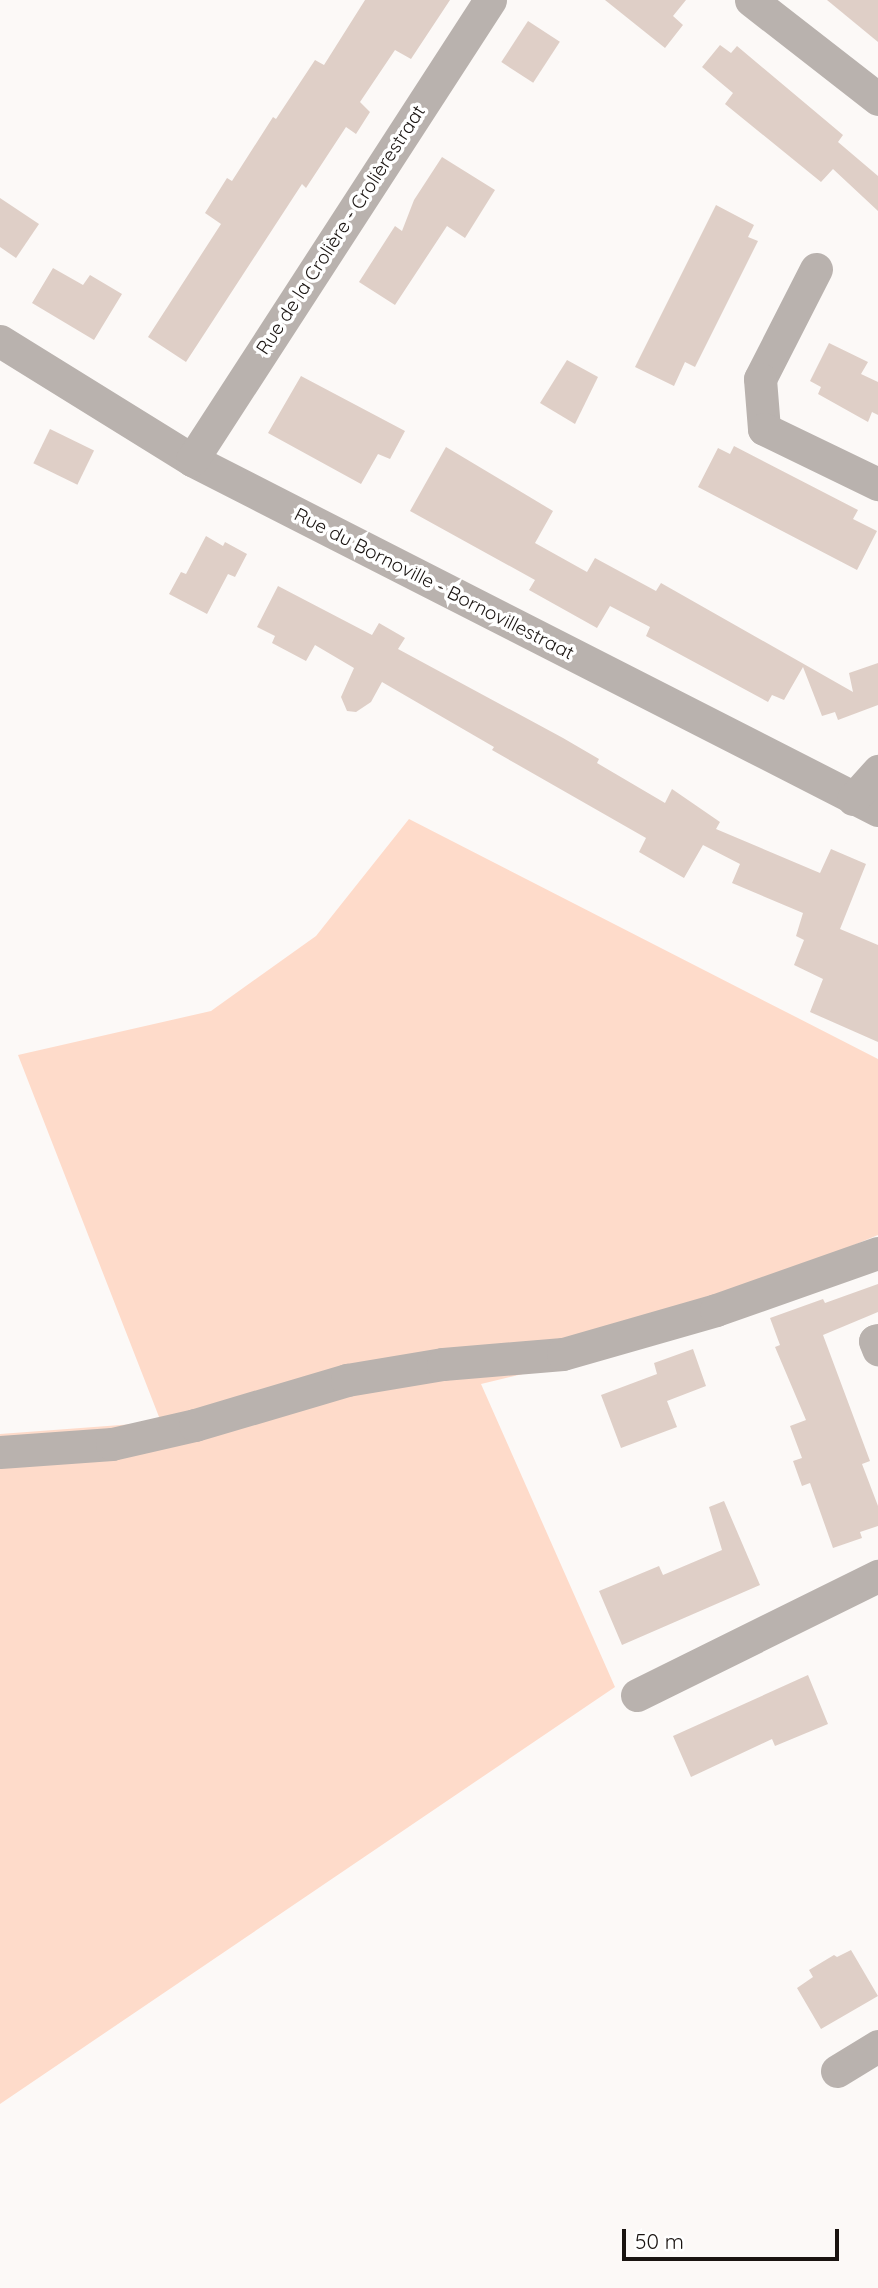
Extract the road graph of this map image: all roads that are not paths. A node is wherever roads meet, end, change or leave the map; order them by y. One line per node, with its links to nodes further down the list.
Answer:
1 (490, 0): 6 (street, Rue de la Crolière - Crolièrestraat)
2 (751, 0): 3 (street)
3 (878, 99)
4 (816, 269): 7 (street)
5 (0, 341): 6 (street, Rue du Bornoville - Bornovillestraat)
6 (192, 460): 9 (street, Rue du Bornoville - Bornovillestraat)
7 (878, 484)
8 (878, 771): 9 (street)
9 (866, 804)
10 (878, 1253): 13 (street)
11 (878, 1340): 12 (street)
12 (878, 1349)
13 (0, 1452)
14 (878, 1576): 15 (street)
15 (637, 1695)
16 (878, 2046): 17 (street)
17 (837, 2071)

